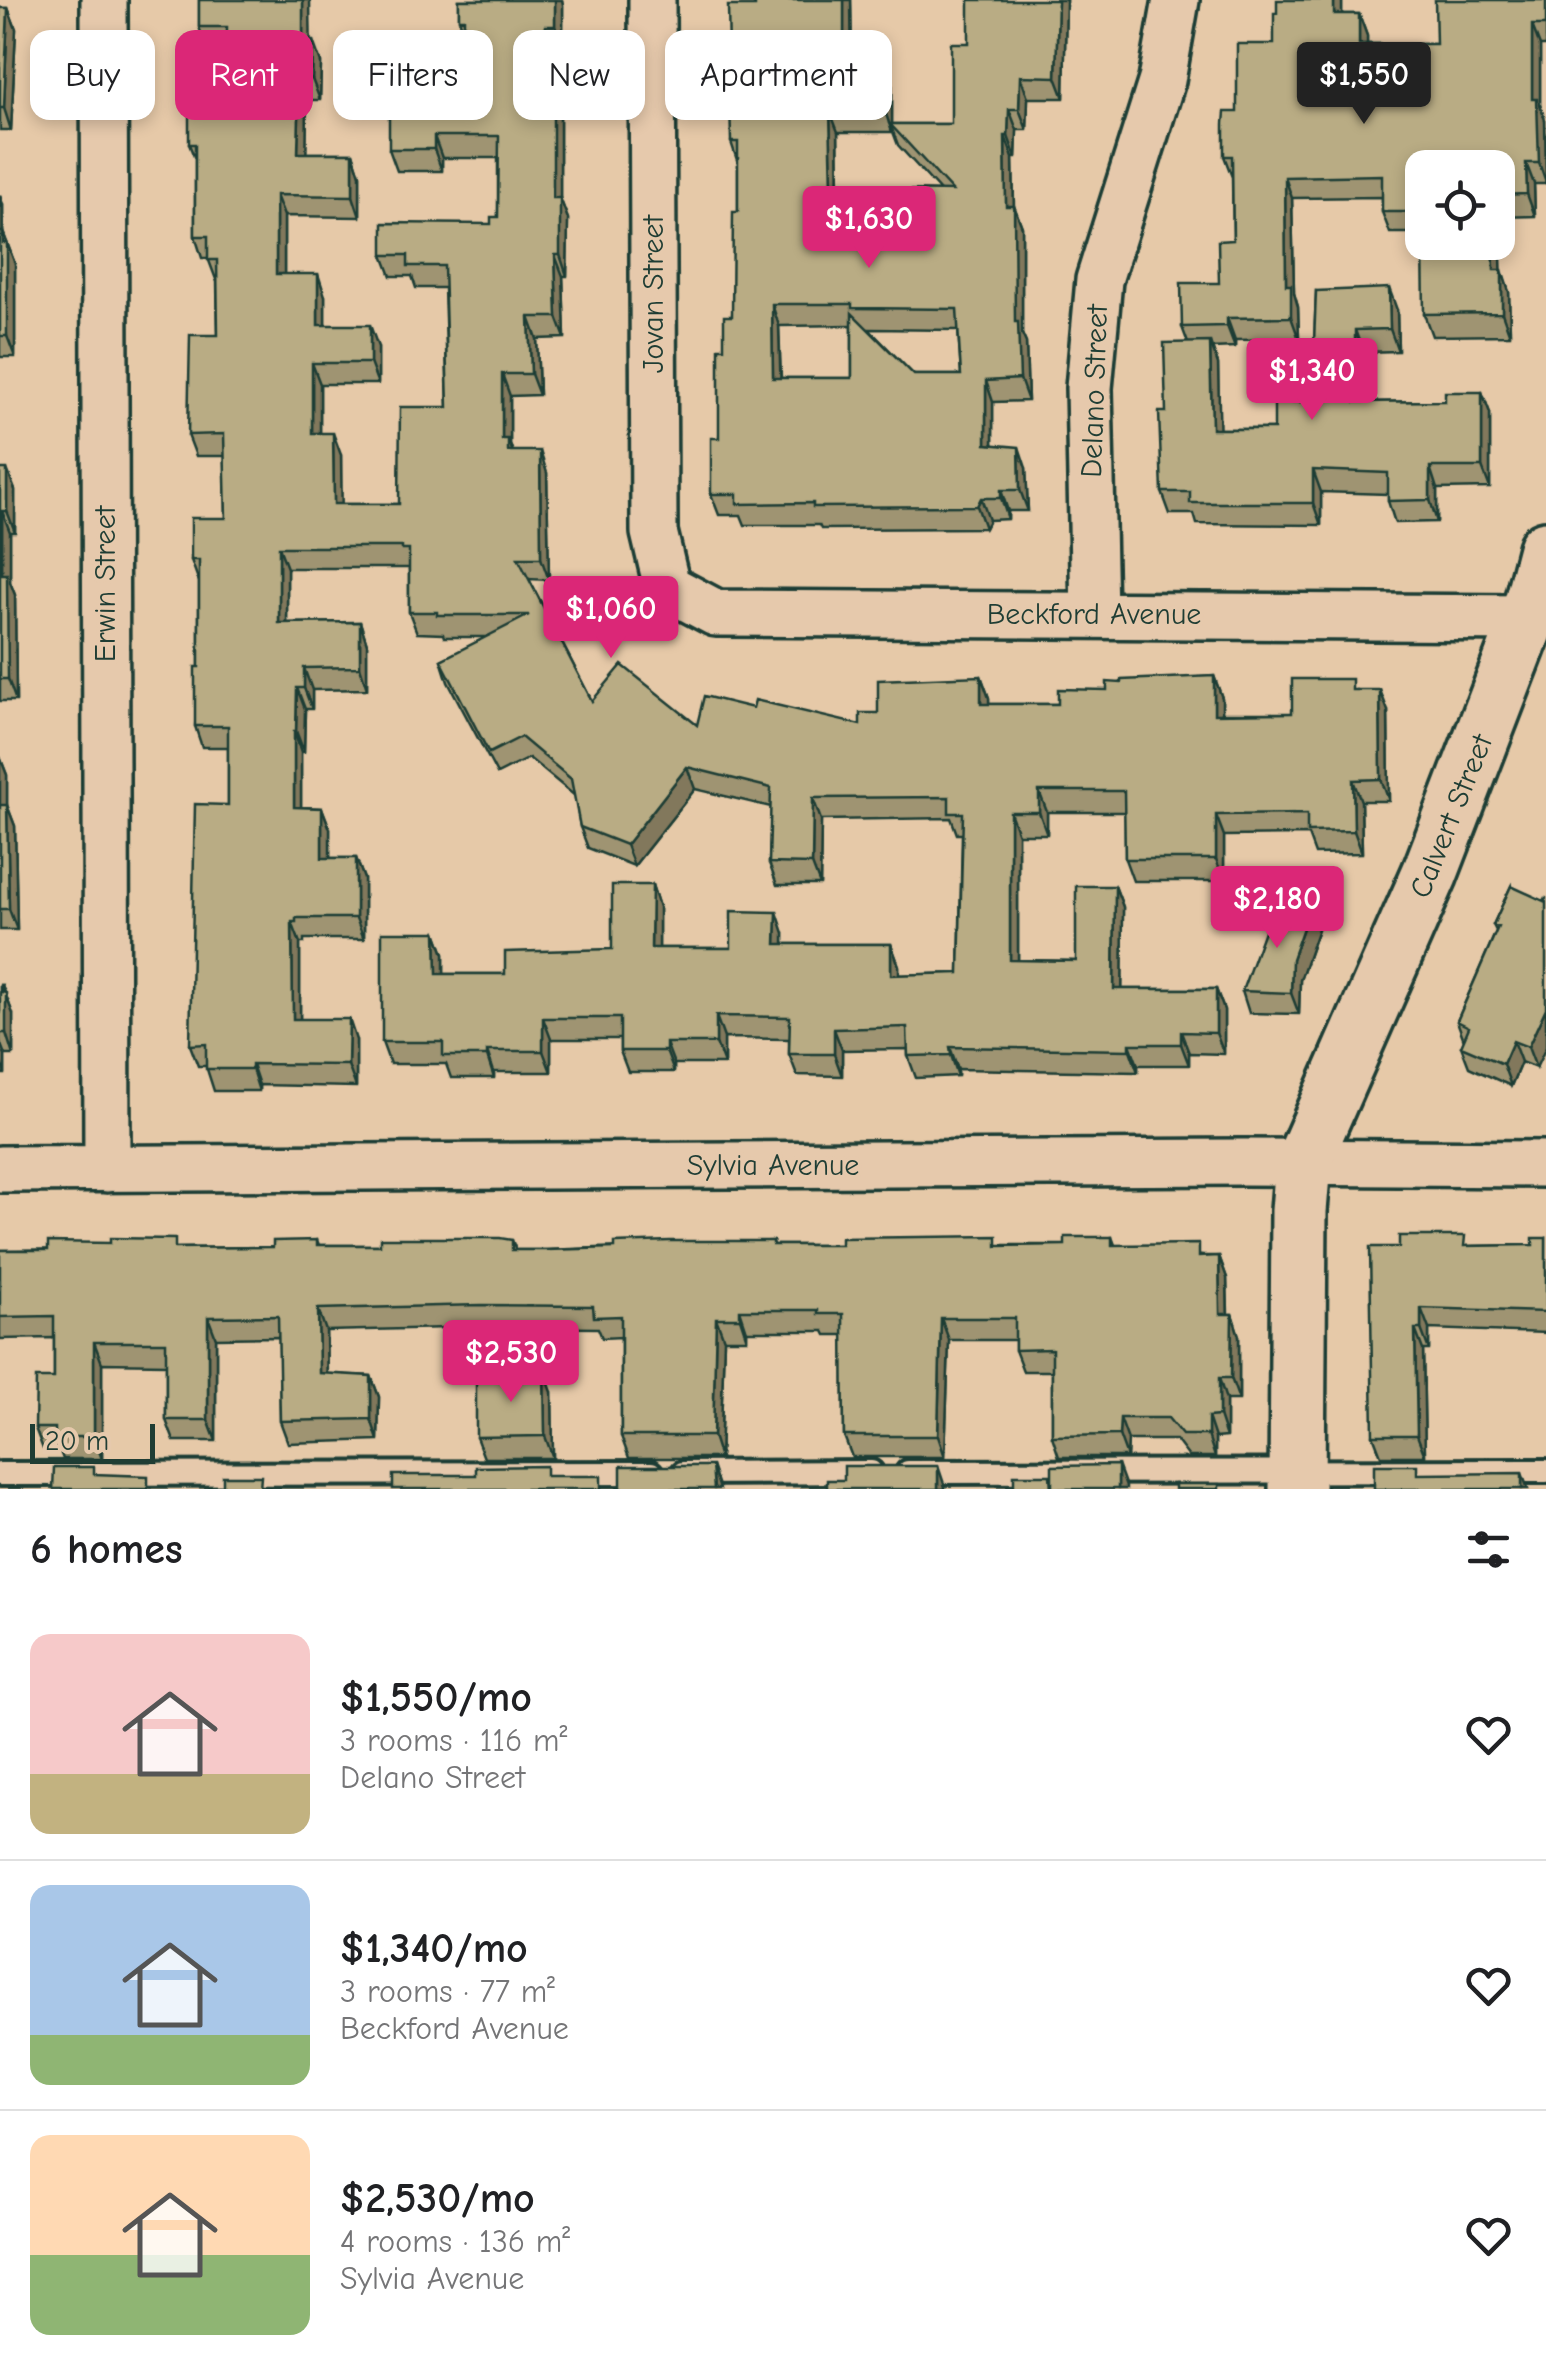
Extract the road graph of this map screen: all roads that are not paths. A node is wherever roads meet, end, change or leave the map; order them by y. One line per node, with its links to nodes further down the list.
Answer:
1 (104, 0): 10 (street, Erwin Street)
2 (652, 0): 5 (street, Jovan Street)
3 (1176, 0): 6 (street, Delano Street)
4 (1546, 549): 7 (street, Calvert Street)
5 (667, 587): 6 (street, Beckford Avenue)
6 (1094, 613): 7 (street, Beckford Avenue)
7 (1528, 618): 8 (street, Calvert Street)
8 (1303, 1162): 9 (street, Sylvia Avenue); 10 (street, Sylvia Avenue); 14 (street, Calvert Street)
9 (1546, 1164)
10 (107, 1169): 11 (street, Sylvia Avenue)
11 (0, 1170)
12 (1546, 1472): 14 (lane)
13 (0, 1474): 14 (lane)
14 (1297, 1480)

